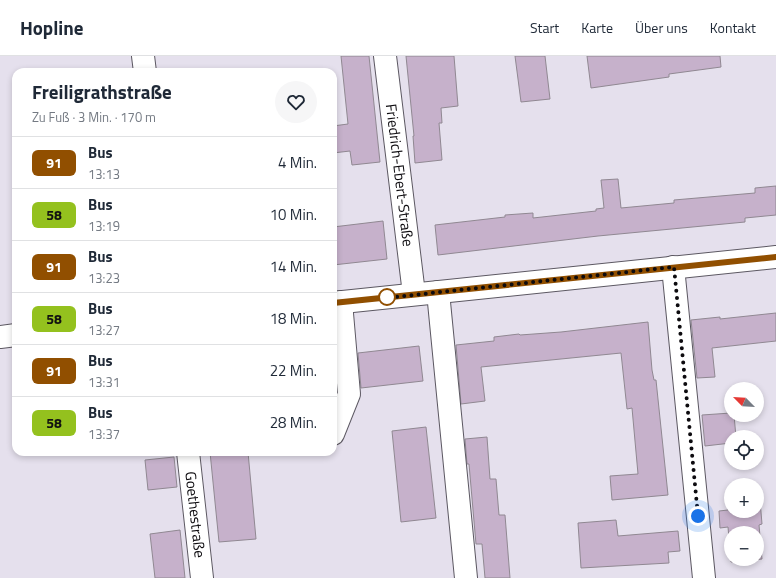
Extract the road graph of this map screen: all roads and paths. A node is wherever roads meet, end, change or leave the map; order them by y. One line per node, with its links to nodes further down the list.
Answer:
1 (142, 56): 3 (street)
2 (385, 56): 7 (street, Friedrich-Ebert-Straße)
3 (144, 68)
4 (776, 257): 5 (street)
5 (674, 267): 6 (street); 15 (street)
6 (438, 292): 7 (street); 14 (street)
7 (414, 294): 8 (street)
8 (337, 302): 11 (street)
9 (12, 335): 10 (street)
10 (0, 336)
11 (337, 424)
12 (188, 456): 13 (street, Goethestraße)
13 (202, 578)
14 (466, 578)
15 (704, 578)

